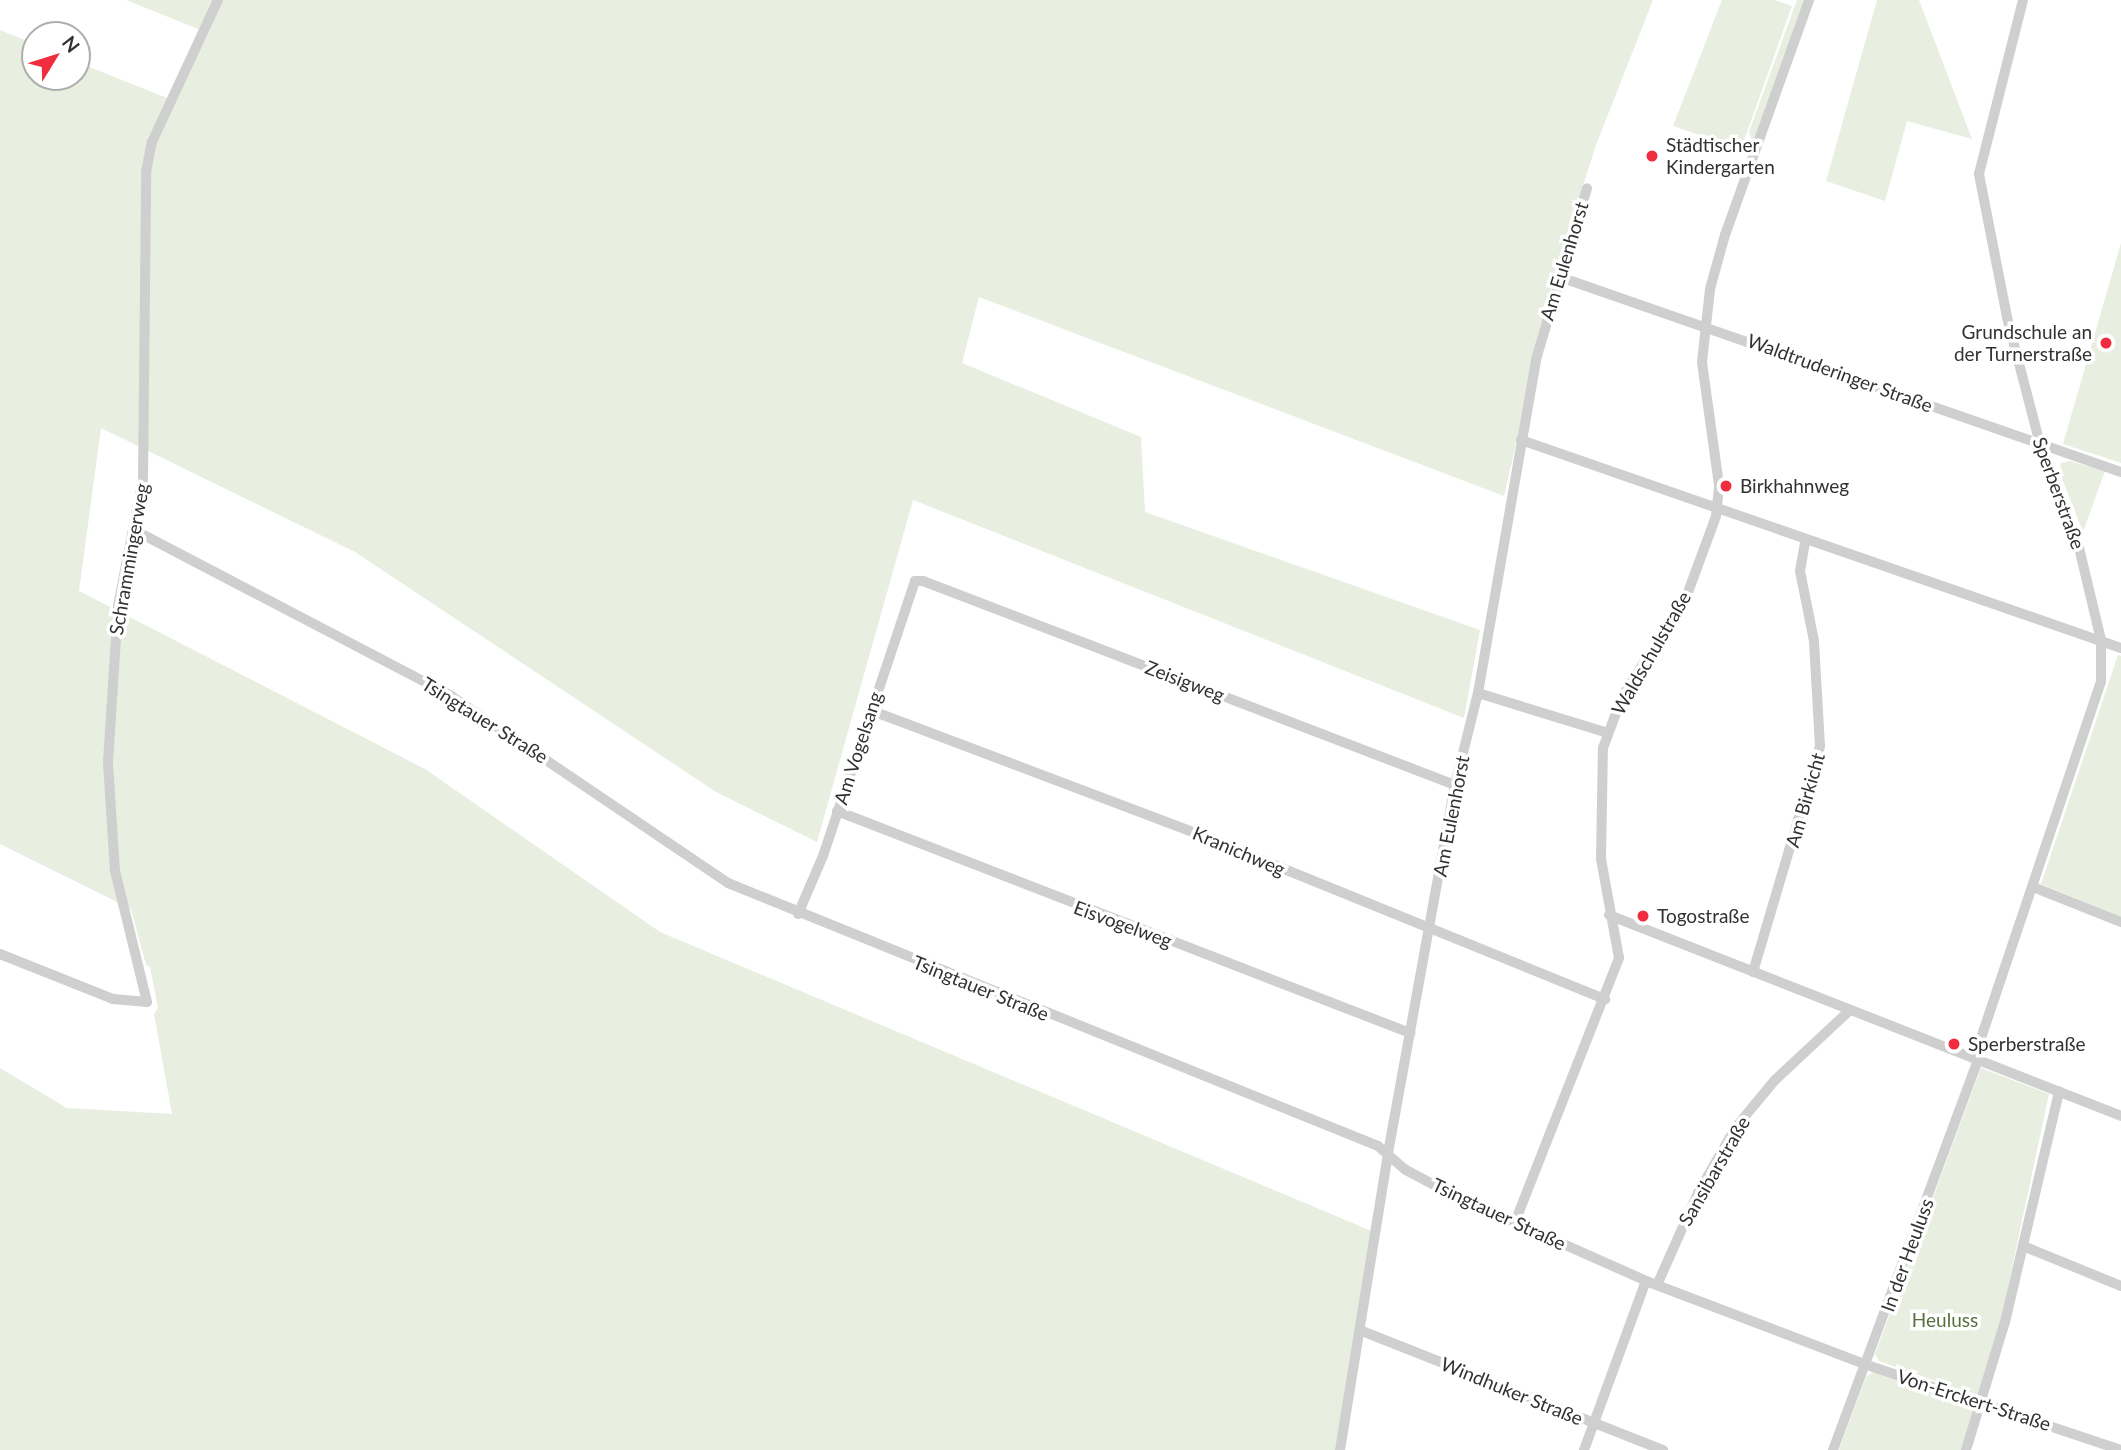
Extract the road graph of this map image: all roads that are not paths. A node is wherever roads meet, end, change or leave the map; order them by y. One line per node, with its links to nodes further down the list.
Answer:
1 (218, 0): 11 (street, Schrammingerweg)
2 (1809, 0): 6 (street, Waldschulstraße)
3 (2023, 0): 8 (street, Sperberstraße)
4 (1587, 188): 5 (street, Am Eulenhorst)
5 (1558, 276): 6 (street, Waldtruderinger Straße); 7 (street, Am Eulenhorst)
6 (1705, 324): 8 (street, Waldtruderinger Straße); 10 (street, Waldschulstraße)
7 (1521, 440): 10 (street); 16 (street, Am Eulenhorst)
8 (2040, 444): 9 (street, Waldtruderinger Straße); 14 (street, Sperberstraße)
9 (2121, 472)
10 (1718, 508): 12 (street); 18 (street, Waldschulstraße)
11 (136, 531): 22 (street, Tsingtauer Straße); 26 (street, Schrammingerweg)
12 (1805, 542): 14 (street); 27 (street, Am Birkicht)
13 (915, 581): 17 (street, Am Vogelsang); 19 (street, Zeisigweg)
14 (2101, 640): 15 (street); 21 (street, Sperberstraße)
15 (2121, 648)
16 (1478, 693): 18 (street); 19 (street, Am Eulenhorst)
17 (870, 710): 20 (street, Am Vogelsang); 25 (street, Kranichweg)
18 (1608, 733): 23 (street, Waldschulstraße)
19 (1455, 785): 25 (street, Am Eulenhorst)
20 (837, 811): 22 (street, Am Vogelsang); 30 (street, Eisvogelweg)
21 (2033, 887): 24 (street); 31 (street, Sperberstraße)
22 (798, 914): 34 (street, Tsingtauer Straße)
23 (1609, 915): 27 (street); 28 (street, Waldschulstraße)
24 (2121, 922)
25 (1429, 931): 28 (street, Kranichweg); 30 (street, Am Eulenhorst)
26 (0, 954)
27 (1753, 972): 29 (street)
28 (1605, 999): 35 (street, Waldschulstraße)
29 (1849, 1012): 31 (street); 38 (street, Sansibarstraße)
30 (1410, 1033): 34 (street, Am Eulenhorst)
31 (1978, 1060): 32 (street); 41 (street, In der Heuluss)
32 (2059, 1091): 33 (street); 36 (street)
33 (2121, 1115)
34 (1388, 1153): 35 (street, Tsingtauer Straße); 40 (street, Am Eulenhorst)
35 (1515, 1222): 37 (street, Tsingtauer Straße)
36 (2023, 1246): 39 (street); 42 (street)
37 (1646, 1280): 38 (street, Tsingtauer Straße); 43 (street)
38 (1657, 1285): 41 (street, Tsingtauer Straße)
39 (2121, 1286)
40 (1362, 1331): 43 (street, Windhuker Straße); 44 (street, Am Eulenhorst)
41 (1867, 1365): 42 (street, Von-Erckert-Straße); 47 (street, In der Heuluss)
42 (1982, 1403): 48 (street); 49 (street, Von-Erckert-Straße)
43 (1591, 1423): 45 (street); 46 (street, Windhuker Straße)
44 (1340, 1450)
45 (1584, 1450)
46 (1663, 1450)
47 (1833, 1450)
48 (1966, 1450)
49 (2121, 1450)

